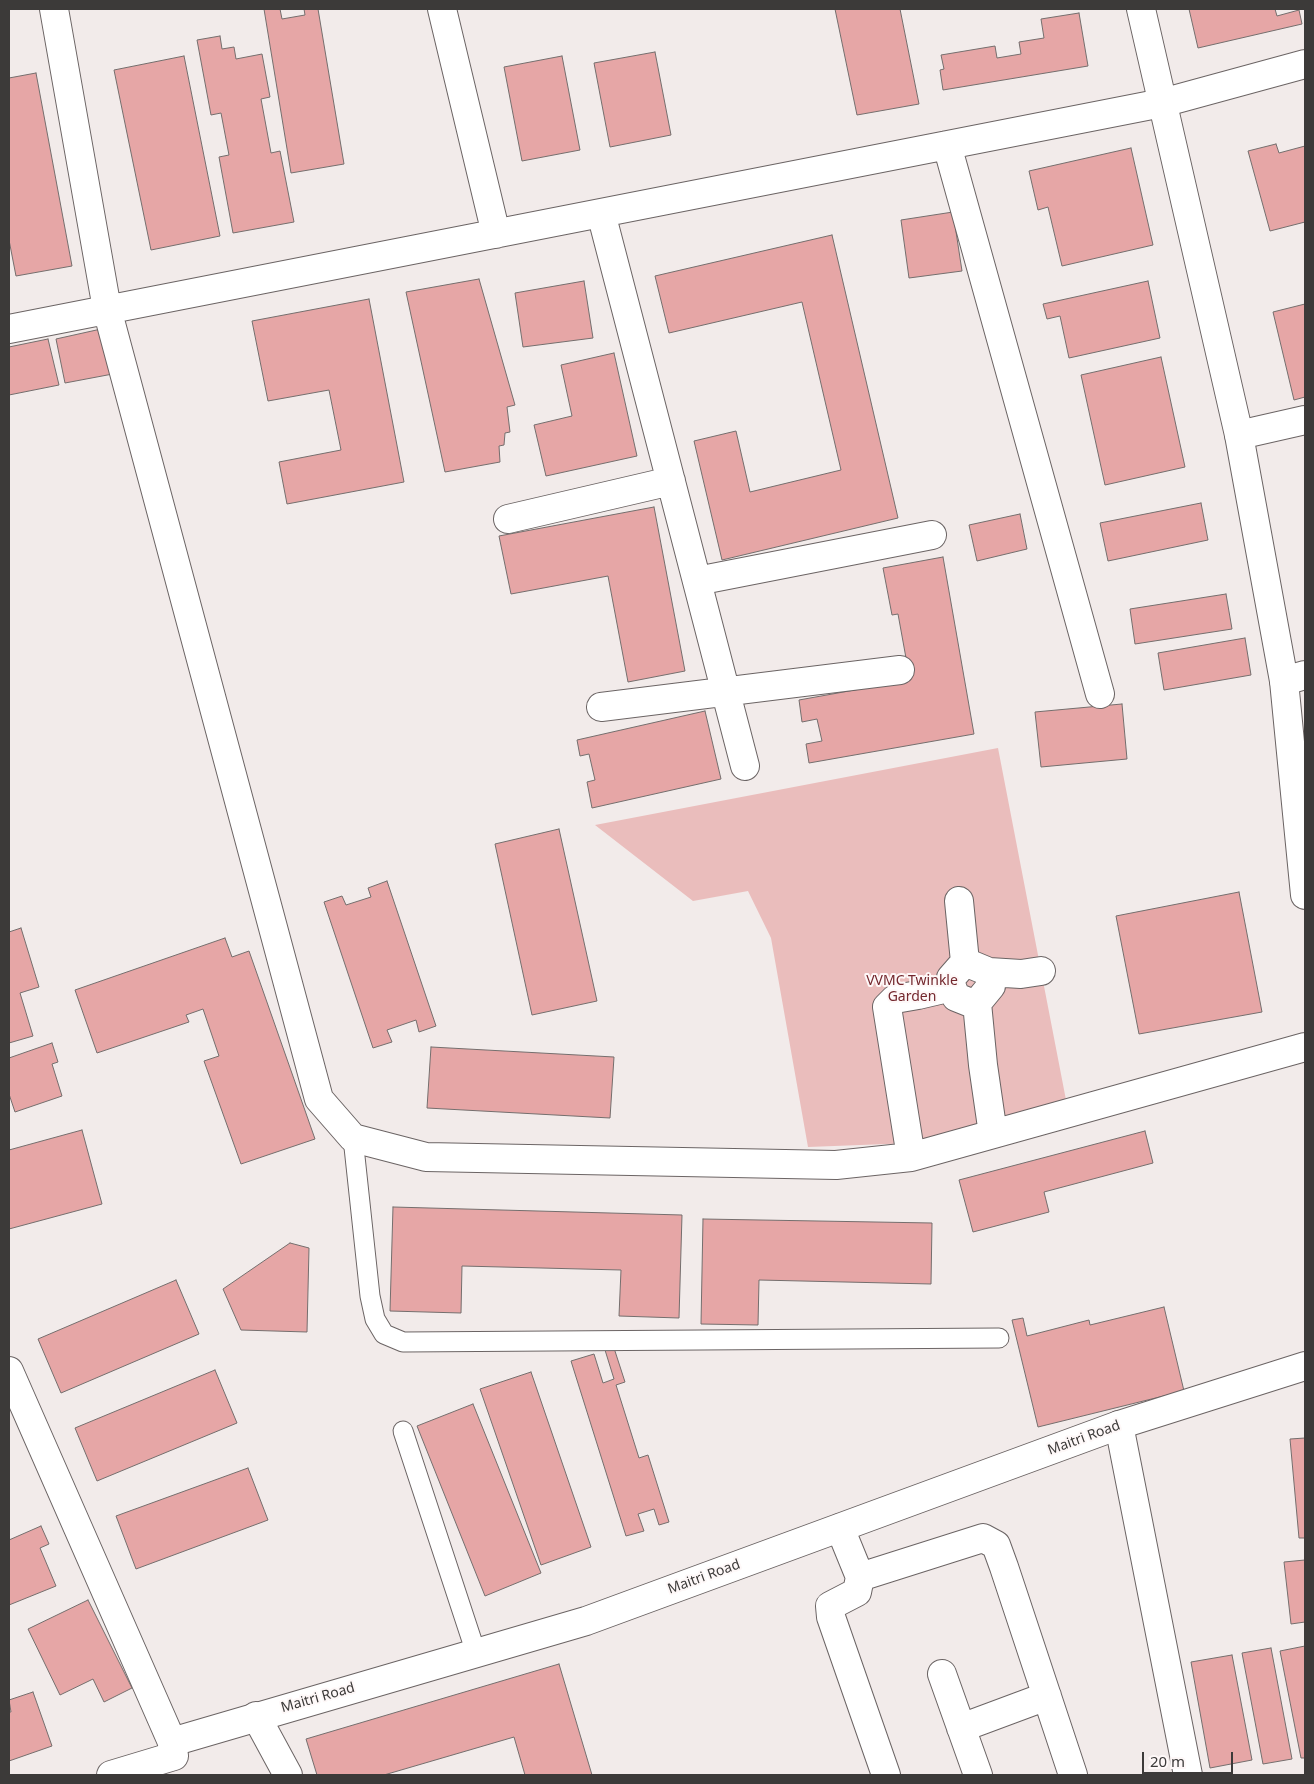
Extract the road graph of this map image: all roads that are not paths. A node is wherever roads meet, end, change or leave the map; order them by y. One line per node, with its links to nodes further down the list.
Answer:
1 (54, 9): 9 (street)
2 (442, 9): 8 (street)
3 (1141, 9): 5 (street)
4 (1305, 64): 5 (street)
5 (1162, 103): 6 (street); 12 (street)
6 (947, 145): 7 (street); 20 (street)
7 (601, 213): 8 (street); 13 (street)
8 (496, 234): 9 (street)
9 (106, 309): 10 (street); 31 (street)
10 (9, 329)
11 (1305, 420): 12 (street)
12 (1239, 435): 18 (street)
13 (671, 481): 14 (street); 16 (street)
14 (508, 519)
15 (932, 535): 16 (street)
16 (697, 581): 19 (street)
17 (900, 670): 19 (street)
18 (1294, 678): 23 (street)
19 (726, 692): 21 (street); 22 (street)
20 (1100, 694)
21 (601, 708)
22 (746, 766)
23 (1305, 895)
24 (959, 901): 25 (street)
25 (977, 967): 26 (street); 27 (street); 28 (street)
26 (1041, 971)
27 (952, 987): 28 (street); 32 (street)
28 (977, 1003): 30 (street)
29 (1305, 1047): 30 (street)
30 (993, 1134): 32 (street)
31 (353, 1138): 32 (street); 33 (lane)
32 (911, 1158)
33 (998, 1338)
34 (1305, 1366): 36 (street, Maitri Road)
35 (9, 1371): 45 (street)
36 (1118, 1425): 38 (street, Maitri Road); 51 (street)
37 (404, 1431): 40 (lane)
38 (840, 1528): 39 (street); 40 (street, Maitri Road)
39 (860, 1577): 42 (street); 48 (street)
40 (476, 1654): 43 (street, Maitri Road)
41 (942, 1674): 44 (street)
42 (1047, 1696): 44 (street); 50 (street)
43 (256, 1716): 45 (street, Maitri Road); 47 (street)
44 (961, 1728): 49 (street)
45 (176, 1758): 46 (street, Maitri Road)
46 (110, 1775)
47 (288, 1775)
48 (886, 1775)
49 (978, 1775)
50 (1073, 1775)
51 (1188, 1775)

